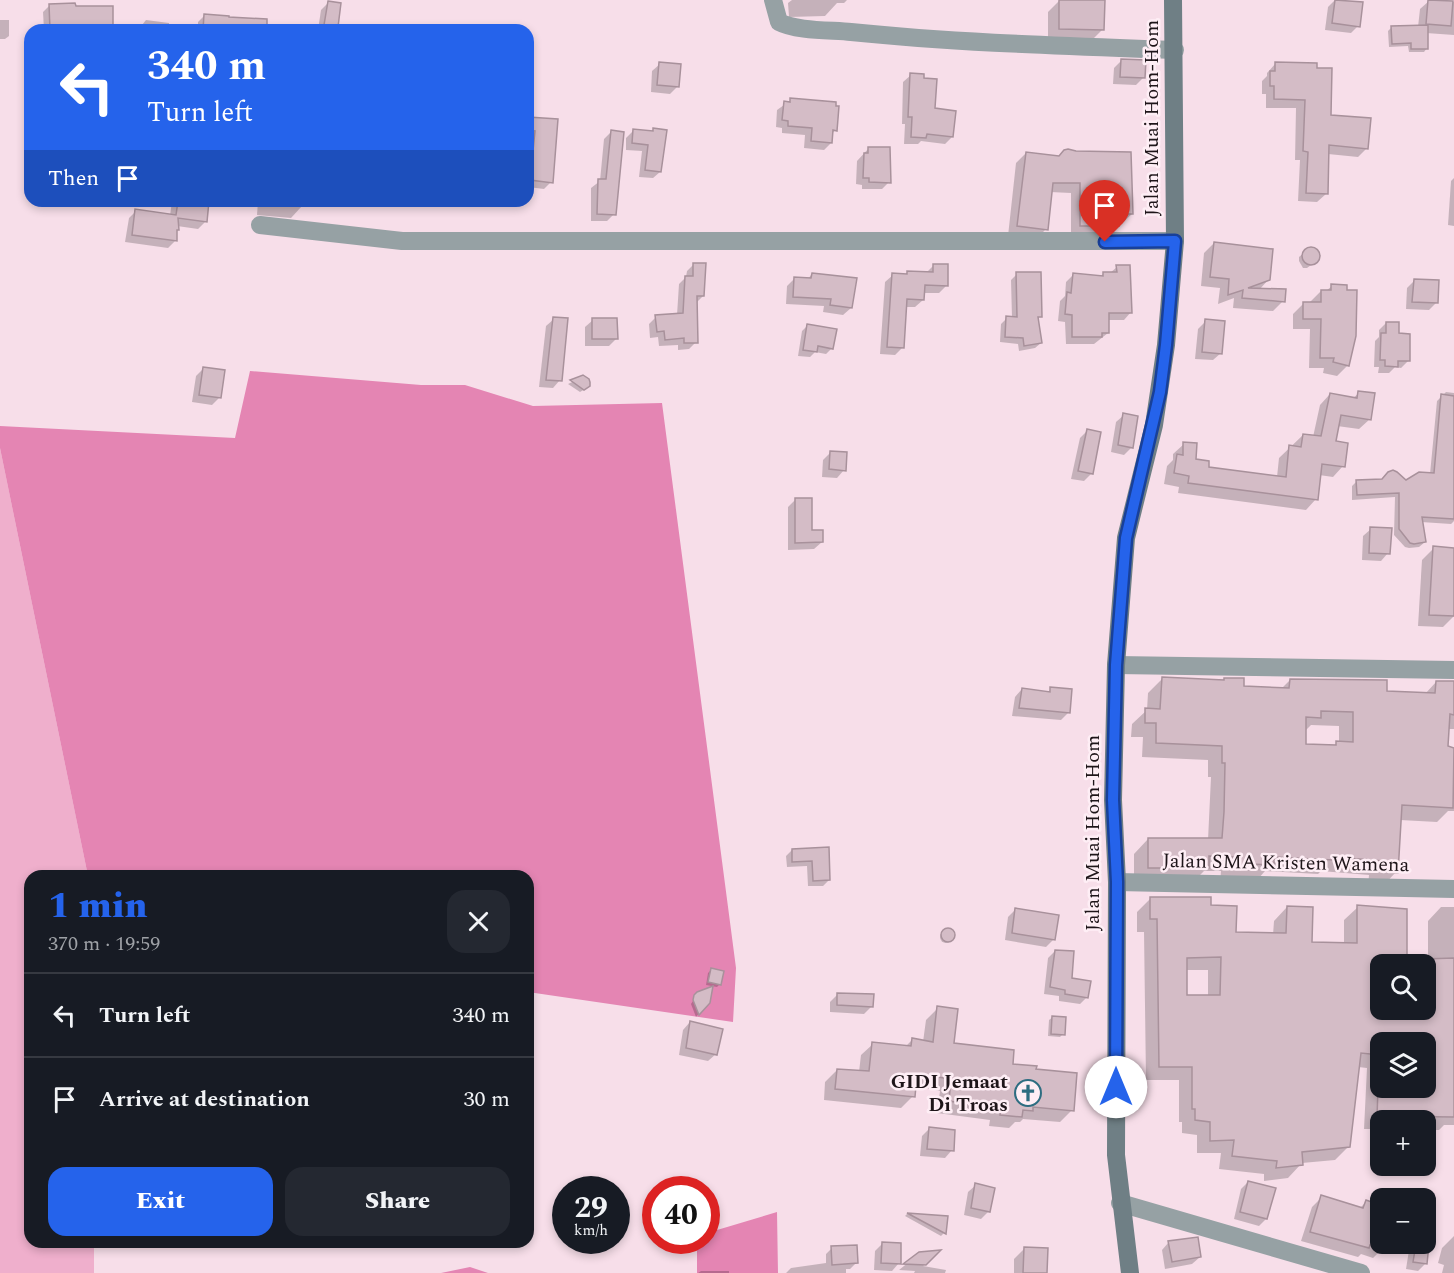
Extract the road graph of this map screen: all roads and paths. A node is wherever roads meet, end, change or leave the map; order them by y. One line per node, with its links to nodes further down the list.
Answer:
1 (772, 0): 3 (street)
2 (1173, 0): 3 (street, Jalan Muai Hom-Hom)
3 (1174, 50): 5 (street, Jalan Muai Hom-Hom)
4 (260, 225): 5 (street)
5 (1175, 241): 6 (street, Jalan Muai Hom-Hom)
6 (1116, 665): 7 (street); 8 (street, Jalan Muai Hom-Hom)
7 (1454, 670)
8 (1117, 882): 9 (street, Jalan SMA Kristen Wamena); 10 (street, Jalan Muai Hom-Hom)
9 (1454, 889)
10 (1120, 1203): 11 (street, Jalan Muai Hom-Hom); 12 (street)
11 (1130, 1273)
12 (1361, 1273)

